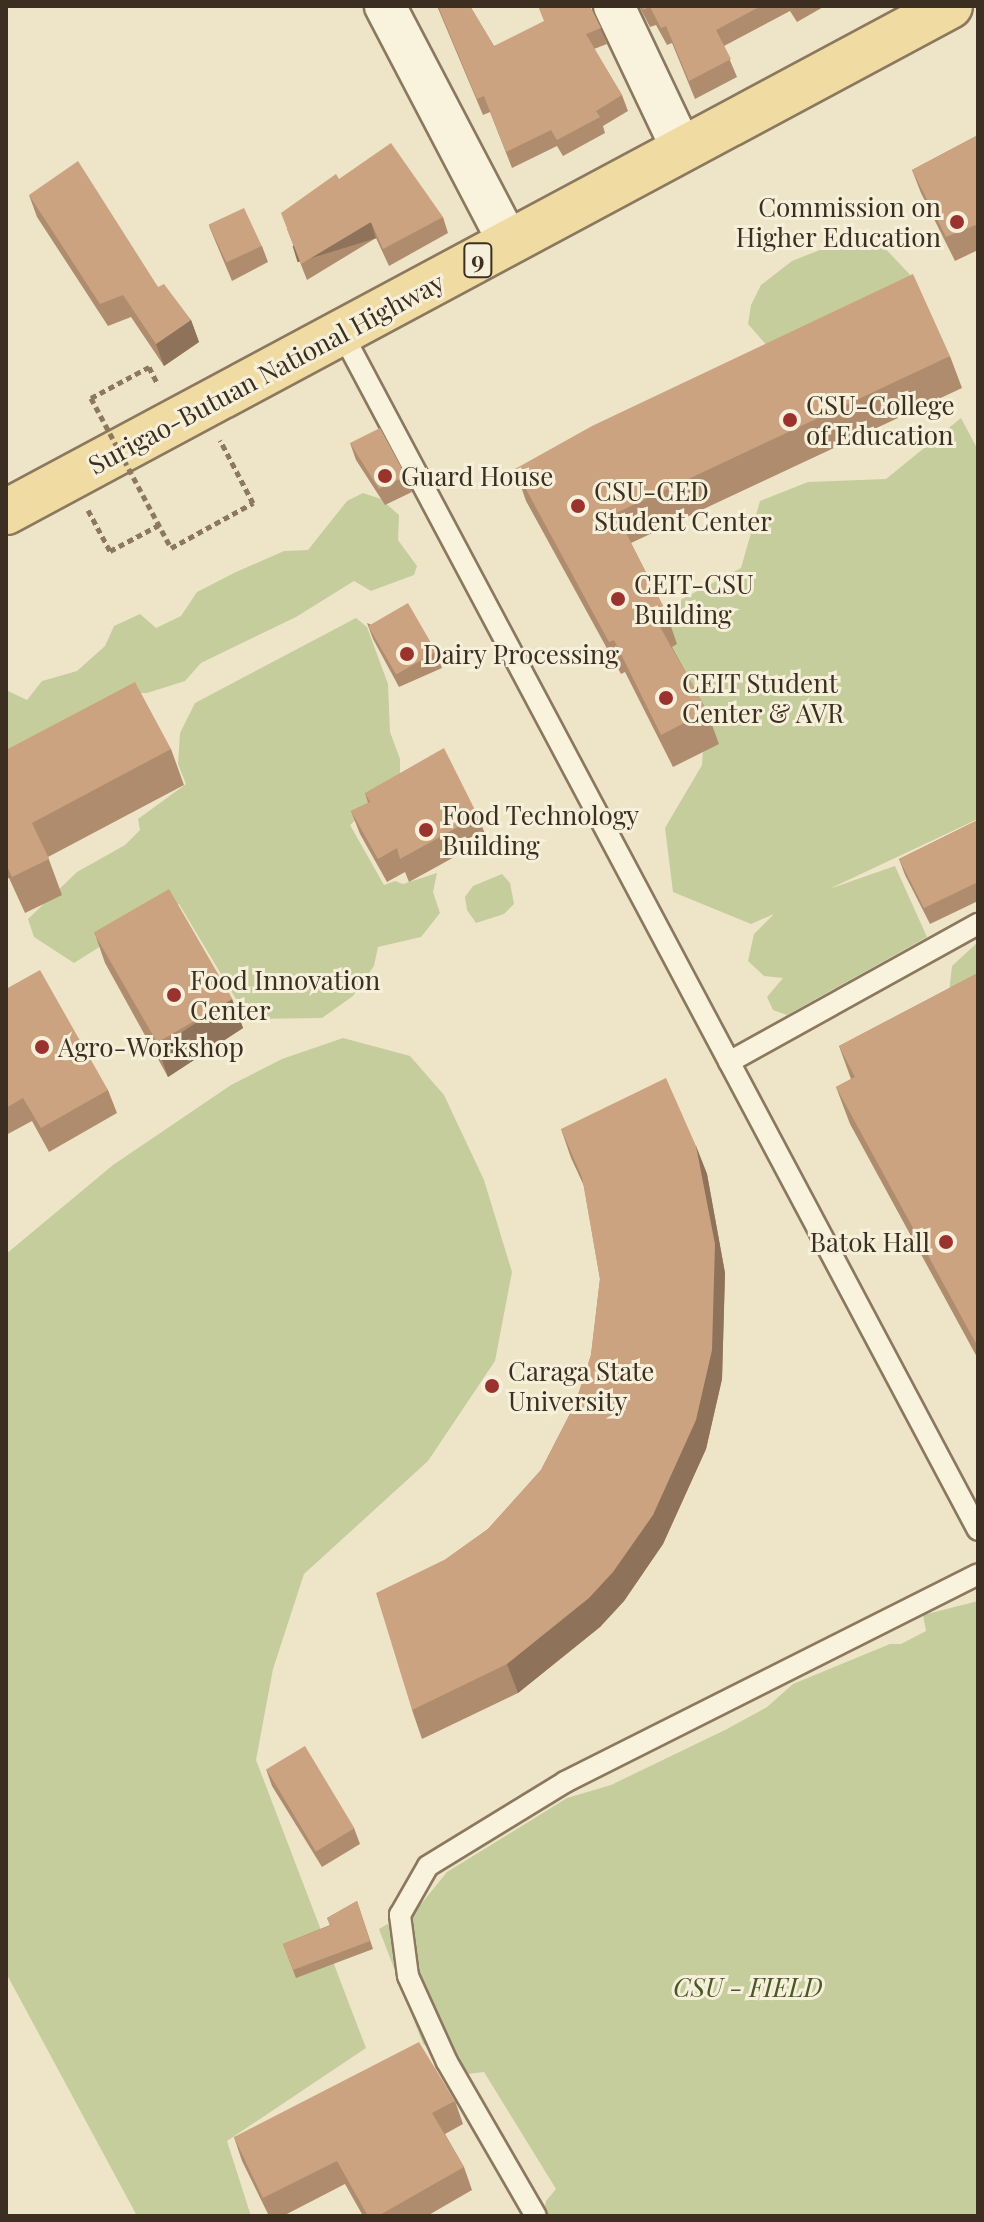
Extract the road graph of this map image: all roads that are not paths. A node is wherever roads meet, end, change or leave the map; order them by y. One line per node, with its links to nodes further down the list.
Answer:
1 (385, 6): 5 (street)
2 (614, 6): 4 (street)
3 (950, 6): 4 (main road, Surigao-Butuan National Highway / 9)
4 (682, 149): 5 (main road, Surigao-Butuan National Highway / 9)
5 (509, 243): 6 (main road, Surigao-Butuan National Highway / 9)
6 (342, 333): 7 (main road, Surigao-Butuan National Highway / 9); 9 (lane)
7 (6, 512)
8 (978, 924): 9 (lane)
9 (729, 1062): 10 (lane)
10 (978, 1530)
11 (978, 1574): 12 (lane)
12 (536, 2216)

